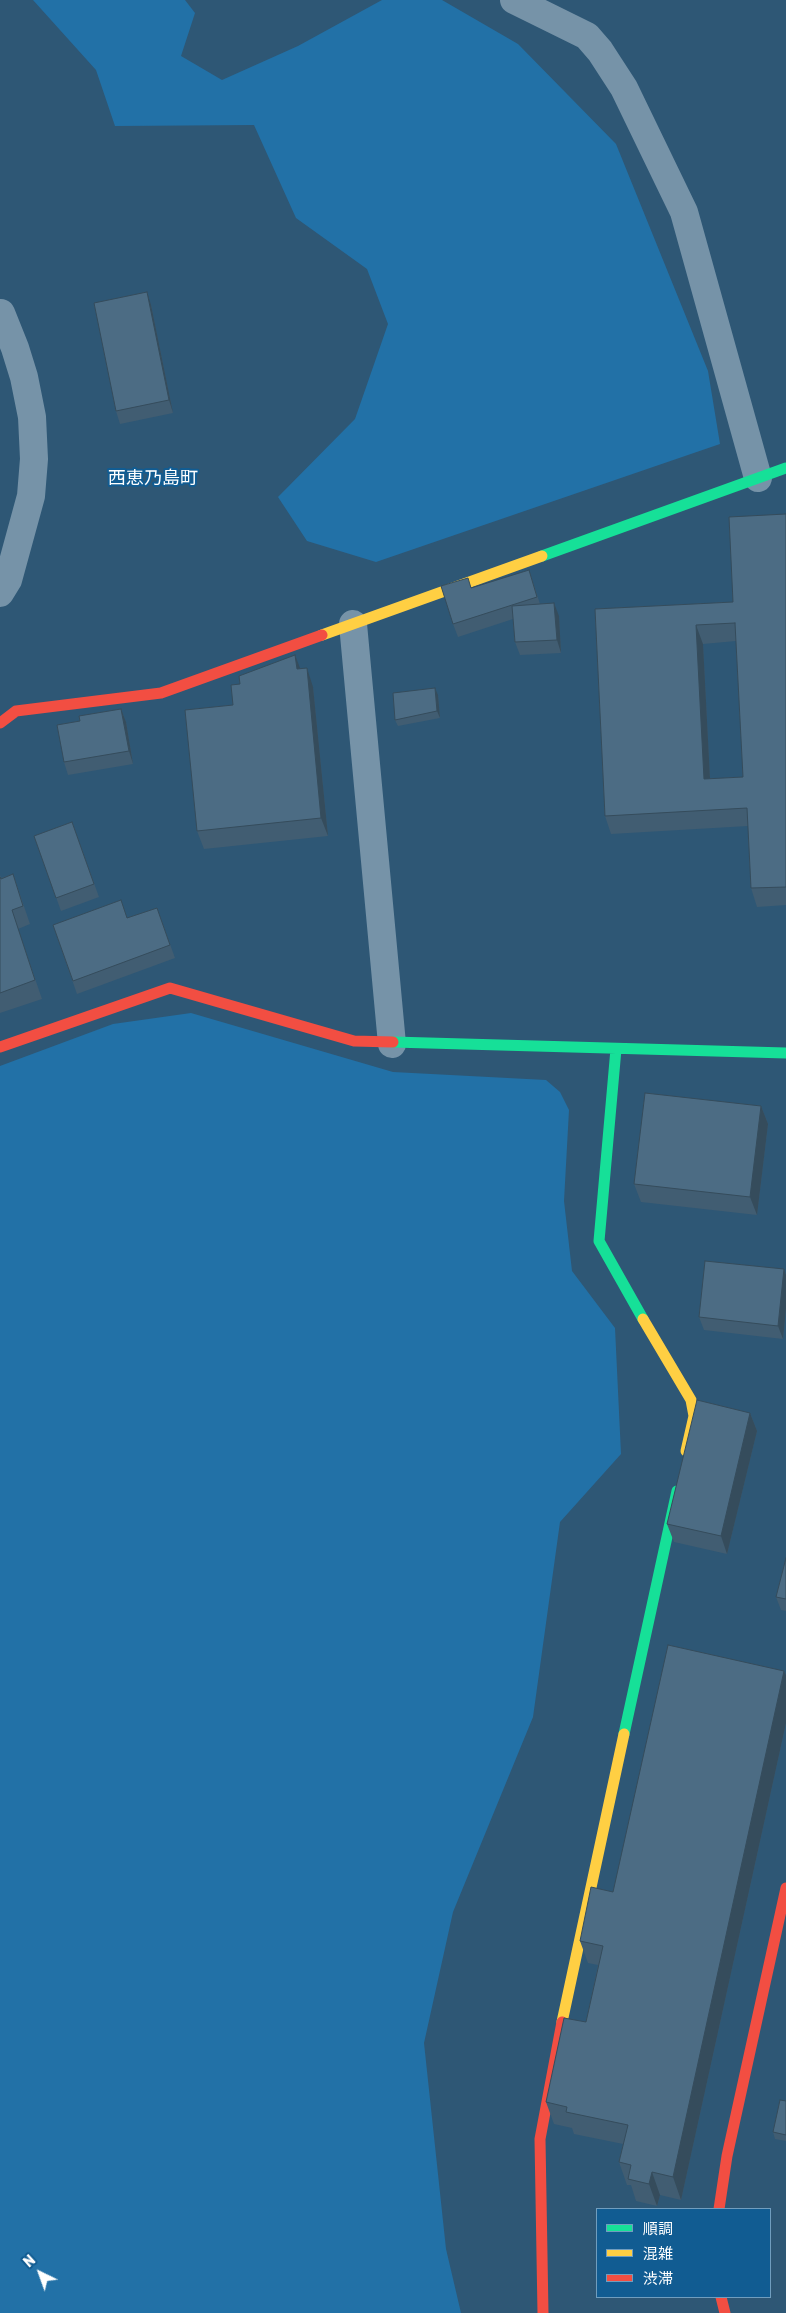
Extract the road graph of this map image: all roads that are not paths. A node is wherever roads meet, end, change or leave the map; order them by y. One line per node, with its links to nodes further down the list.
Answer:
1 (514, 0): 4 (street)
2 (0, 313): 5 (street)
3 (786, 468): 4 (street)
4 (758, 478): 6 (street)
5 (0, 593)
6 (353, 624): 7 (street); 8 (street)
7 (0, 723)
8 (392, 1044): 9 (street); 10 (street)
9 (0, 1047)
10 (616, 1049): 11 (street); 12 (street)
11 (786, 1053)
12 (683, 1465)
13 (679, 1484): 17 (street)
14 (786, 1888): 15 (street)
15 (719, 2208)
16 (721, 2298): 18 (street)
17 (543, 2313)
18 (724, 2313)

